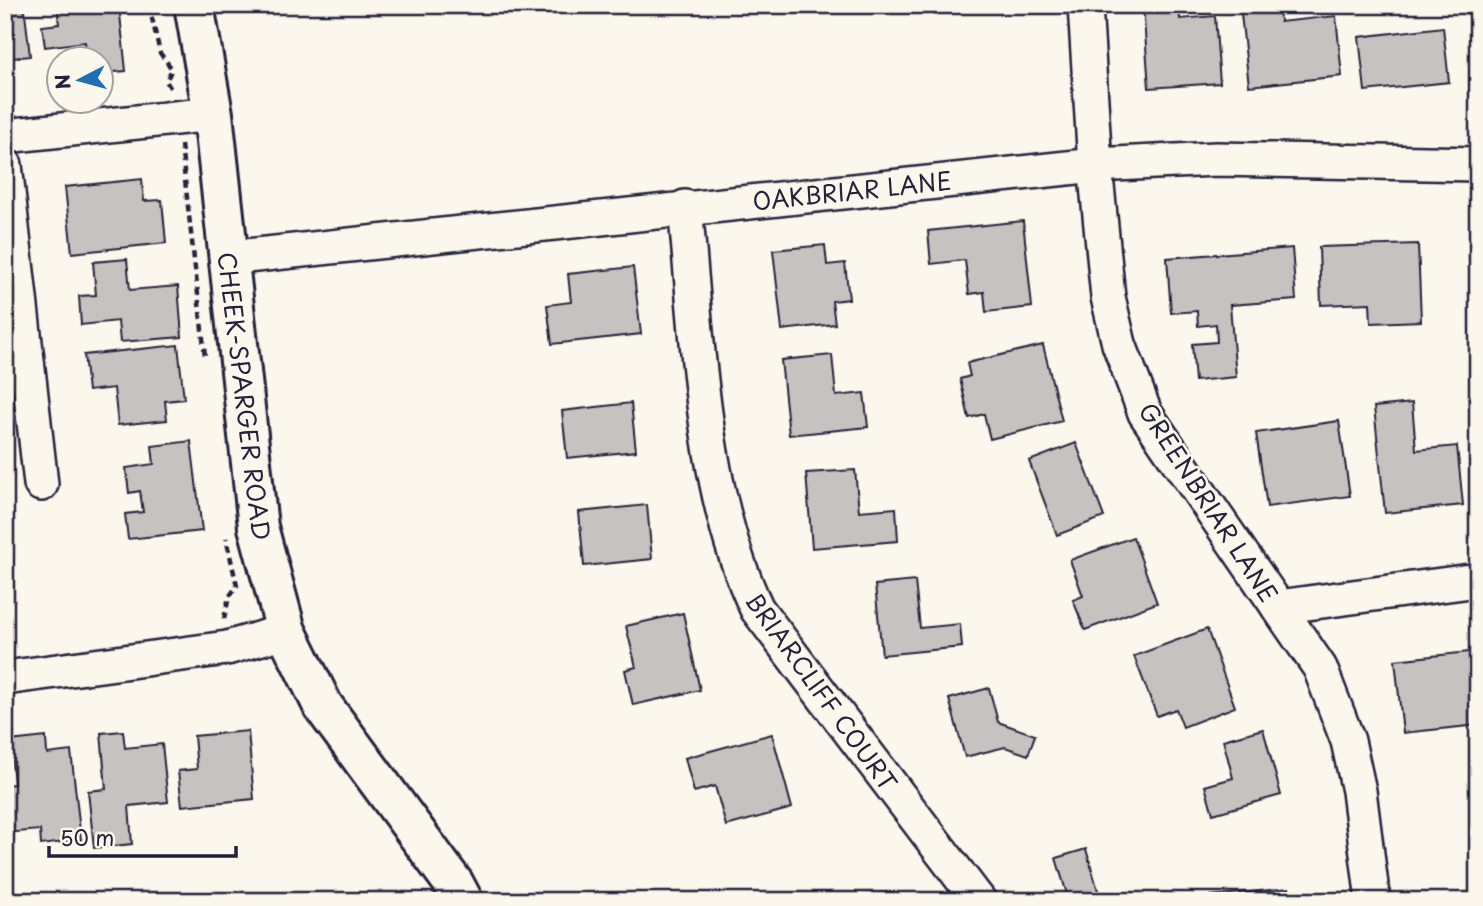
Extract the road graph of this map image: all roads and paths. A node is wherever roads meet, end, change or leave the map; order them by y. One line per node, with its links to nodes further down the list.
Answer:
1 (149, 5): 4 (path)
2 (194, 5): 4 (main road, CHEEK-SPARGER ROAD)
3 (1086, 5): 8 (street, GREENBRIAR LANE)
4 (196, 116): 5 (street); 10 (main road, CHEEK-SPARGER ROAD); 11 (path)
5 (5, 136)
6 (1478, 164): 8 (street, OAKBRIAR LANE)
7 (5, 165): 12 (street)
8 (1095, 165): 9 (street, OAKBRIAR LANE); 15 (street, GREENBRIAR LANE)
9 (685, 207): 10 (street, OAKBRIAR LANE); 20 (street, BRIARCLIFF COURT)
10 (228, 258): 16 (main road, CHEEK-SPARGER ROAD)
11 (205, 359)
12 (41, 484)
13 (225, 525): 17 (path)
14 (1478, 580): 15 (street)
15 (1278, 607): 21 (street, GREENBRIAR LANE)
16 (286, 631): 17 (street); 19 (main road, CHEEK-SPARGER ROAD)
17 (227, 648): 18 (street)
18 (5, 678)
19 (463, 901)
20 (979, 901)
21 (1373, 901)

